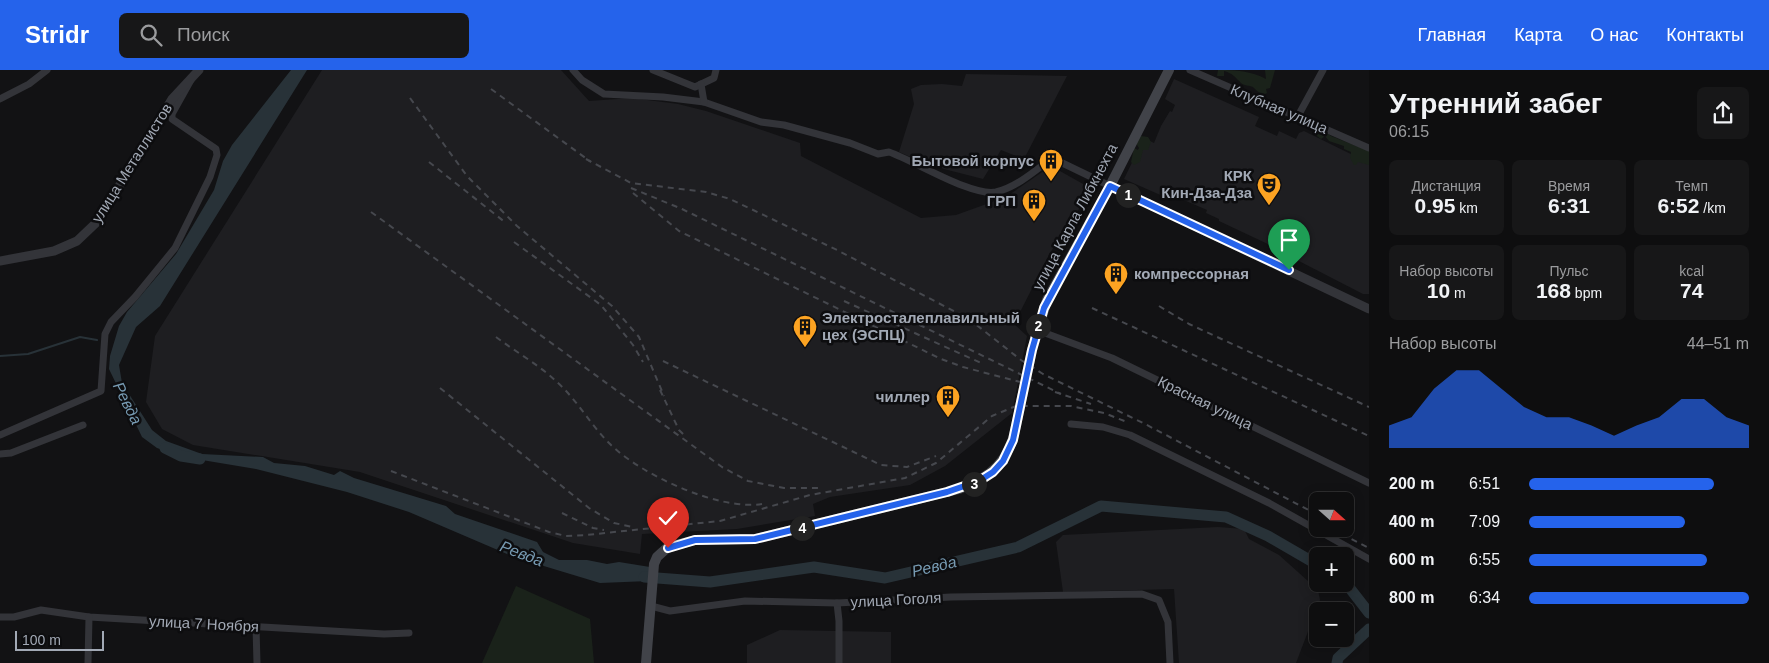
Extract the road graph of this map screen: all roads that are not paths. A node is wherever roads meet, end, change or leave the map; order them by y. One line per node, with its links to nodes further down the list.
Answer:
1 (47, 70): 11 (street)
2 (199, 70): 9 (street, улица Металлистов)
3 (573, 70): 12 (street)
4 (653, 70): 10 (street)
5 (716, 70): 10 (street)
6 (1169, 70): 15 (main road, улица Карла Либкнехта)
7 (1190, 70): 13 (street, Клубная улица)
8 (1323, 70): 13 (street)
9 (192, 77): 16 (street, улица Металлистов); 21 (street)
10 (701, 84): 12 (street)
11 (0, 99)
12 (704, 102): 15 (street)
13 (1298, 116): 14 (street, Клубная улица)
14 (1369, 148)
15 (1110, 186): 17 (street); 18 (main road, улица Карла Либкнехта)
16 (0, 261)
17 (1369, 309)
18 (1037, 330): 23 (street, Красная улица); 25 (main road, улица Карла Либкнехта, bridge)
19 (1071, 424): 24 (street)
20 (84, 425): 22 (street)
21 (0, 435)
22 (0, 454)
23 (1369, 483)
24 (1369, 559)
25 (651, 601): 26 (street, улица Гоголя); 33 (main road)
26 (837, 603): 34 (street); 35 (street, улица Гоголя)
27 (0, 617): 28 (street, улица 7 Ноября)
28 (89, 617): 29 (street, улица 7 Ноября); 31 (street)
29 (256, 627): 30 (street, улица 7 Ноября); 32 (street)
30 (409, 633)
31 (88, 663)
32 (257, 663)
33 (646, 663)
34 (839, 663)
35 (1170, 663)

